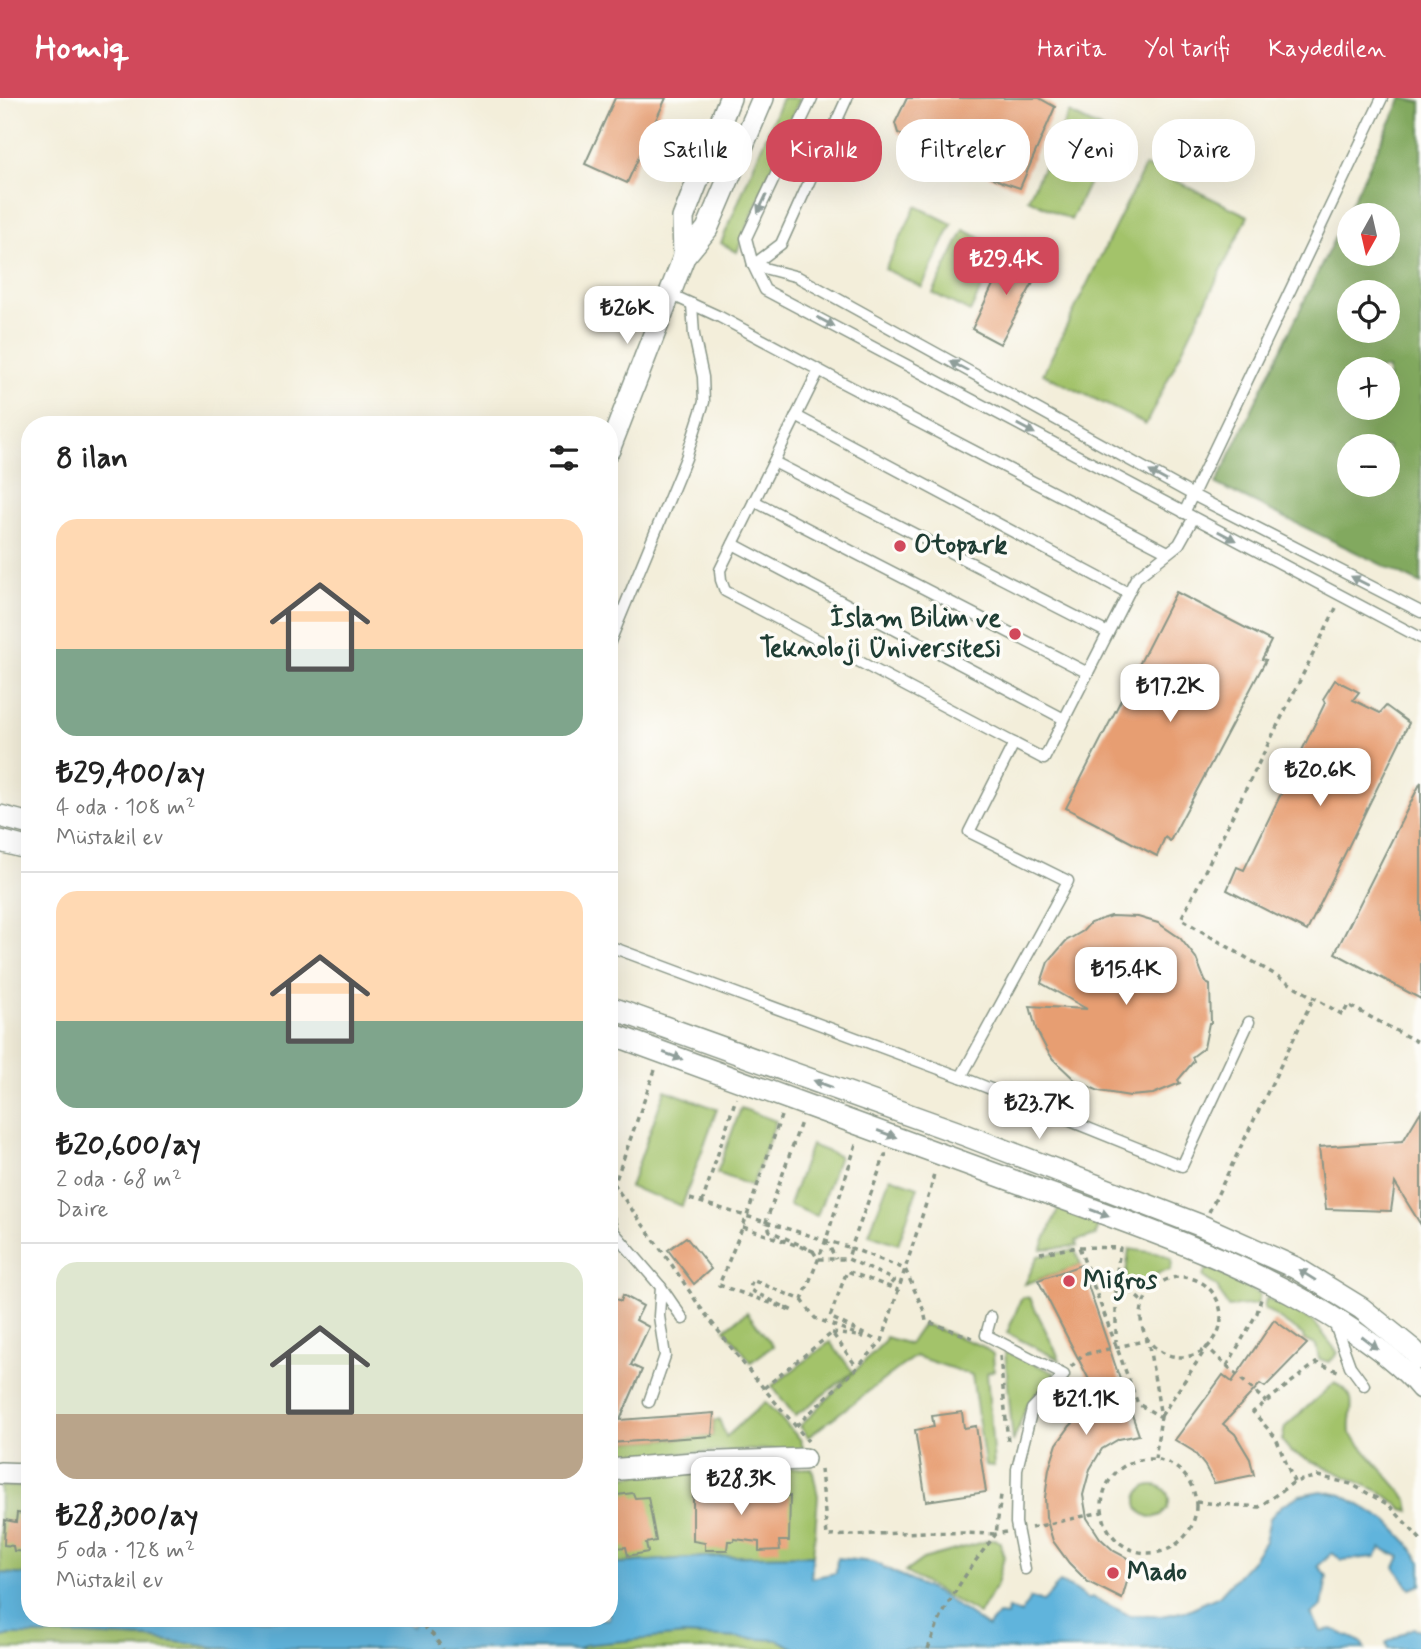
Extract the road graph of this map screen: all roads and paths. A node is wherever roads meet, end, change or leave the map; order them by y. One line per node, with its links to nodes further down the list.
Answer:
1 (730, 98): 6 (street)
2 (762, 98): 6 (street)
3 (812, 98): 7 (lane, one-way to 7)
4 (846, 98): 7 (lane)
5 (1382, 98): 14 (lane)
6 (684, 257): 8 (street)
7 (753, 265): 14 (lane, one-way to 7); 16 (lane, one-way to 16)
8 (670, 293): 9 (lane); 12 (street)
9 (692, 304): 10 (lane); 22 (lane)
10 (819, 370): 11 (lane); 18 (lane)
11 (796, 416): 13 (lane); 19 (lane)
12 (618, 427)
13 (774, 462): 15 (lane); 23 (lane)
14 (1192, 495): 16 (lane); 21 (lane, one-way to 14)
15 (754, 500): 17 (lane); 25 (lane)
16 (1189, 516): 18 (lane); 20 (lane, one-way to 20)
17 (733, 544): 26 (lane); 27 (lane)
18 (1168, 552): 19 (lane)
19 (1128, 593): 23 (lane)
20 (1342, 597): 24 (lane); 33 (path)
21 (1421, 612)
22 (618, 622)
23 (1108, 633): 25 (lane)
24 (1421, 638)
25 (1088, 673): 26 (lane)
26 (1064, 719): 27 (lane)
27 (1014, 743): 39 (lane)
28 (0, 816): 29 (street)
29 (21, 822)
30 (0, 841): 31 (street)
31 (21, 847)
32 (618, 949): 39 (lane)
33 (1313, 999): 37 (path); 52 (path)
34 (618, 1010): 52 (street, one-way to 34)
35 (1249, 1021): 39 (lane)
36 (618, 1036): 38 (street)
37 (1421, 1044)
38 (662, 1052): 46 (path); 71 (street, one-way to 71)
39 (961, 1077)
40 (737, 1096): 49 (path)
41 (781, 1116): 50 (path)
42 (801, 1122): 51 (path)
43 (845, 1140): 55 (path)
44 (898, 1159): 57 (path)
45 (934, 1173): 63 (path)
46 (618, 1174)
47 (618, 1191): 89 (path)
48 (690, 1199): 49 (path)
49 (702, 1203): 50 (path)
50 (747, 1216): 51 (path); 53 (path)
51 (766, 1222): 55 (path); 58 (path)
52 (1202, 1226): 83 (street, one-way to 52)
53 (743, 1227): 58 (path); 68 (path)
54 (618, 1237): 65 (lane)
55 (826, 1240): 57 (path); 60 (path); 61 (path)
56 (1079, 1247): 59 (path); 64 (path); 80 (path)
57 (851, 1248): 62 (path); 63 (path)
58 (813, 1251): 60 (path)
59 (1040, 1252)
60 (818, 1259): 61 (path); 68 (path)
61 (836, 1259): 62 (path)
62 (848, 1259): 66 (path)
63 (905, 1269): 67 (path); 77 (path)
64 (1116, 1279): 69 (path); 80 (path)
65 (661, 1287): 73 (lane); 91 (lane)
66 (888, 1287): 67 (path); 76 (path)
67 (898, 1290): 79 (path)
68 (802, 1300): 75 (path)
69 (1143, 1303): 78 (path); 81 (path)
70 (1257, 1313): 84 (path)
71 (1332, 1316): 88 (lane); 90 (street, one-way to 90)
72 (991, 1317): 86 (lane)
73 (682, 1319)
74 (832, 1333): 75 (path); 85 (path); 89 (path)
75 (866, 1338): 76 (path)
76 (873, 1339): 79 (path)
77 (977, 1340)
78 (1148, 1340): 80 (path); 81 (path); 93 (path)
79 (882, 1342): 85 (path)
80 (1116, 1346): 86 (path); 93 (path)
81 (1207, 1347): 84 (path); 93 (path)
82 (999, 1348): 95 (path)
83 (1421, 1359)
84 (1227, 1366): 92 (path)
85 (857, 1367): 94 (path)
86 (1064, 1375): 105 (lane)
87 (1342, 1378): 92 (path)
88 (1364, 1385)
89 (764, 1388): 94 (path)
90 (1421, 1388)
91 (649, 1402)
92 (1266, 1402): 101 (path)
93 (1161, 1417): 97 (path)
94 (796, 1426): 96 (path)
95 (1009, 1446)
96 (814, 1459): 98 (street); 106 (path)
97 (1155, 1459): 103 (path); 104 (path)
98 (618, 1469)
99 (0, 1473): 100 (street)
100 (21, 1474)
101 (1294, 1482): 103 (path); 107 (path)
102 (1002, 1487): 106 (path)
103 (1196, 1503): 104 (path)
104 (1102, 1511): 105 (path)
105 (1017, 1530): 106 (path); 108 (lane)
106 (996, 1534): 111 (path)
107 (1421, 1540)
108 (1026, 1569)
109 (425, 1627): 110 (path)
110 (443, 1649)
111 (928, 1649)

